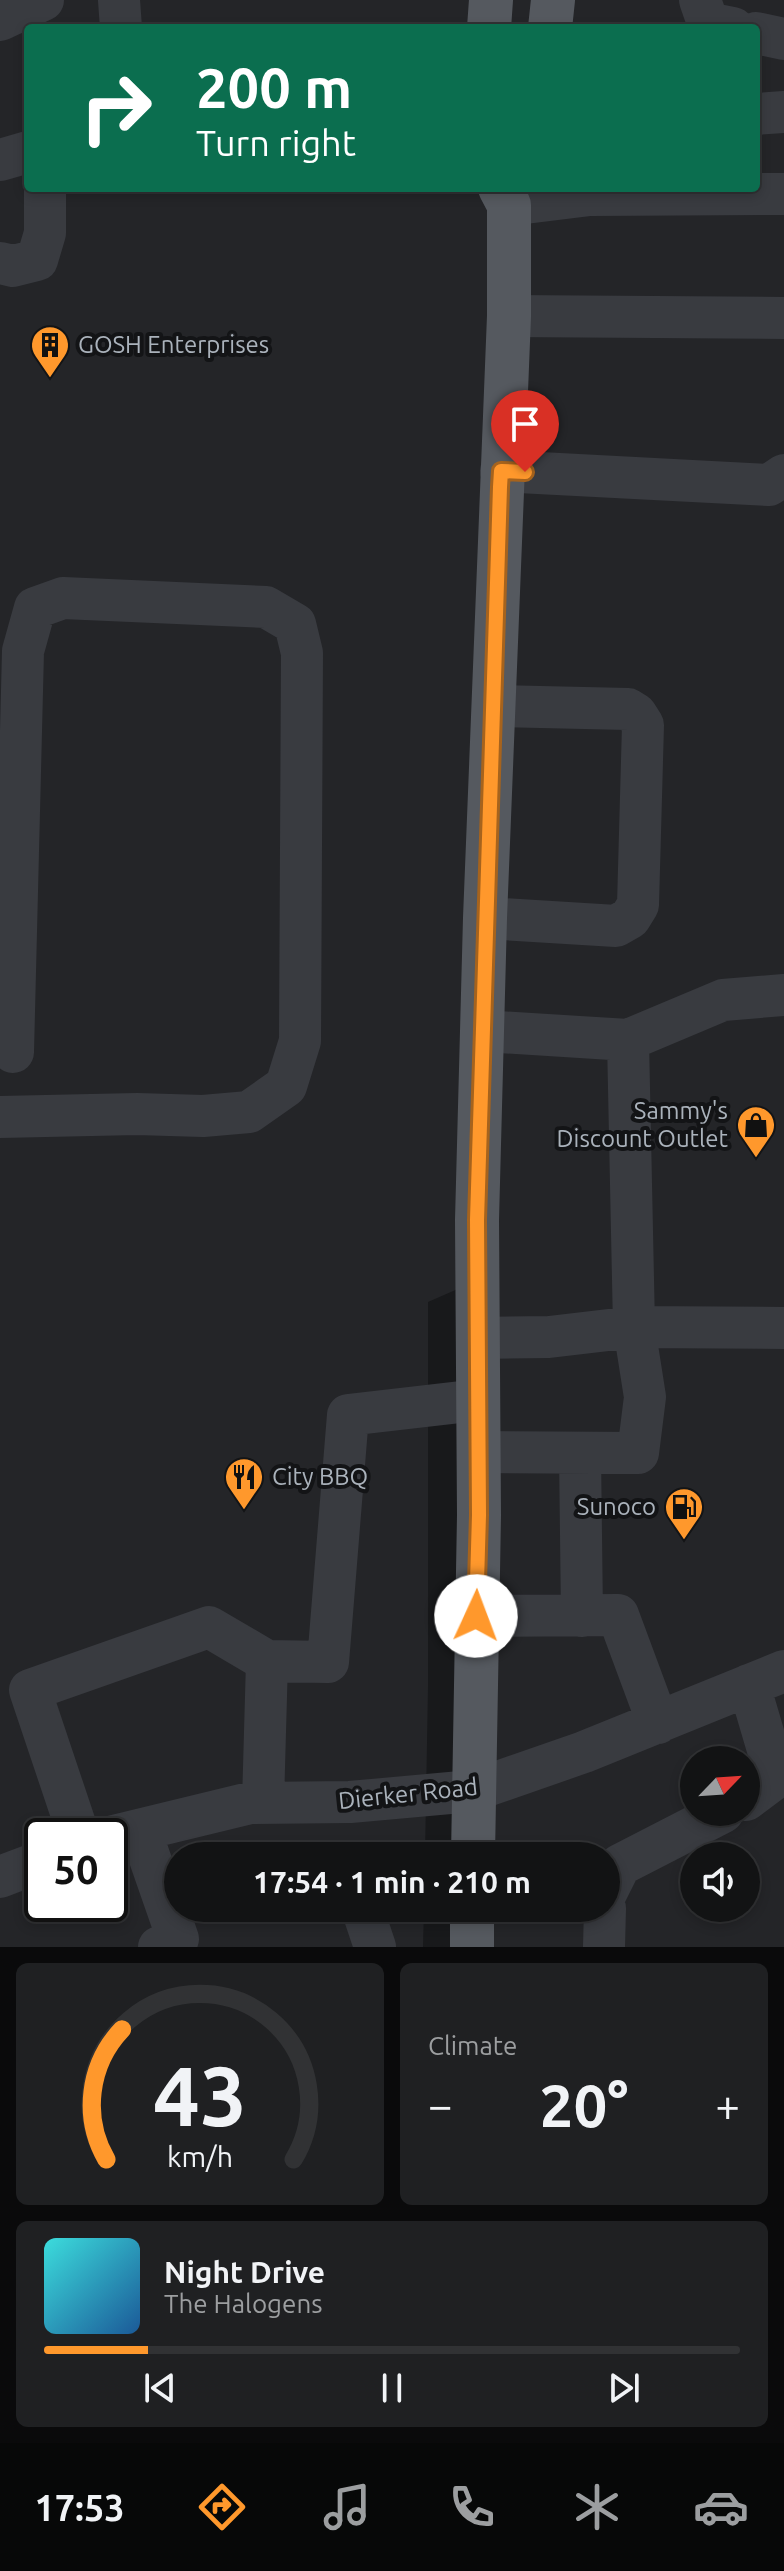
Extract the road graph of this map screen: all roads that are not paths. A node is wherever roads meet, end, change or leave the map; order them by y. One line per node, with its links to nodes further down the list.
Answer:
1 (43, 0): 6 (street)
2 (119, 0): 7 (street)
3 (491, 0): 8 (main road)
4 (553, 0): 9 (main road)
5 (700, 0): 10 (street)
6 (0, 20)
7 (121, 24)
8 (489, 24)
9 (550, 24)
10 (713, 24)
11 (760, 34): 12 (street)
12 (784, 39)
13 (784, 112): 14 (street)
14 (760, 114)
15 (24, 153): 16 (street)
16 (0, 160)
17 (45, 192): 20 (street)
18 (510, 194): 19 (street); 21 (main road)
19 (784, 194)
20 (0, 263)
21 (509, 316): 22 (street); 23 (main road)
22 (784, 318)
23 (501, 471): 24 (street); 25 (main road)
24 (784, 475)
25 (493, 706): 26 (main road); 26 (street)
26 (485, 918): 28 (main road)
27 (784, 995): 29 (street)
28 (483, 1031): 29 (street); 34 (main road)
29 (628, 1040): 32 (street)
30 (13, 1052): 31 (street)
31 (0, 1117)
32 (634, 1327): 33 (street); 34 (street); 37 (street)
33 (784, 1328)
34 (478, 1338): 35 (main road)
35 (478, 1400): 36 (main road); 40 (street)
36 (479, 1452): 37 (street); 38 (main road)
37 (580, 1453): 39 (street)
38 (476, 1616): 39 (street); 43 (main road)
39 (582, 1616): 42 (street)
40 (267, 1661): 45 (street); 46 (street)
41 (766, 1678): 42 (street, Dierker Road); 44 (street)
42 (658, 1723): 43 (street, Dierker Road)
43 (472, 1791): 45 (street, Dierker Road); 50 (main road)
44 (767, 1795)
45 (263, 1803): 48 (street, Dierker Road)
46 (73, 1818)
47 (696, 1826): 51 (street)
48 (128, 1832)
49 (128, 1837): 52 (street)
50 (473, 1842)
51 (620, 1865)
52 (164, 1886)
53 (175, 1922): 57 (street)
54 (367, 1922): 58 (street)
55 (472, 1922): 59 (main road)
56 (605, 1922): 60 (street)
57 (159, 1947)
58 (375, 1947)
59 (472, 1947)
60 (604, 1947)

